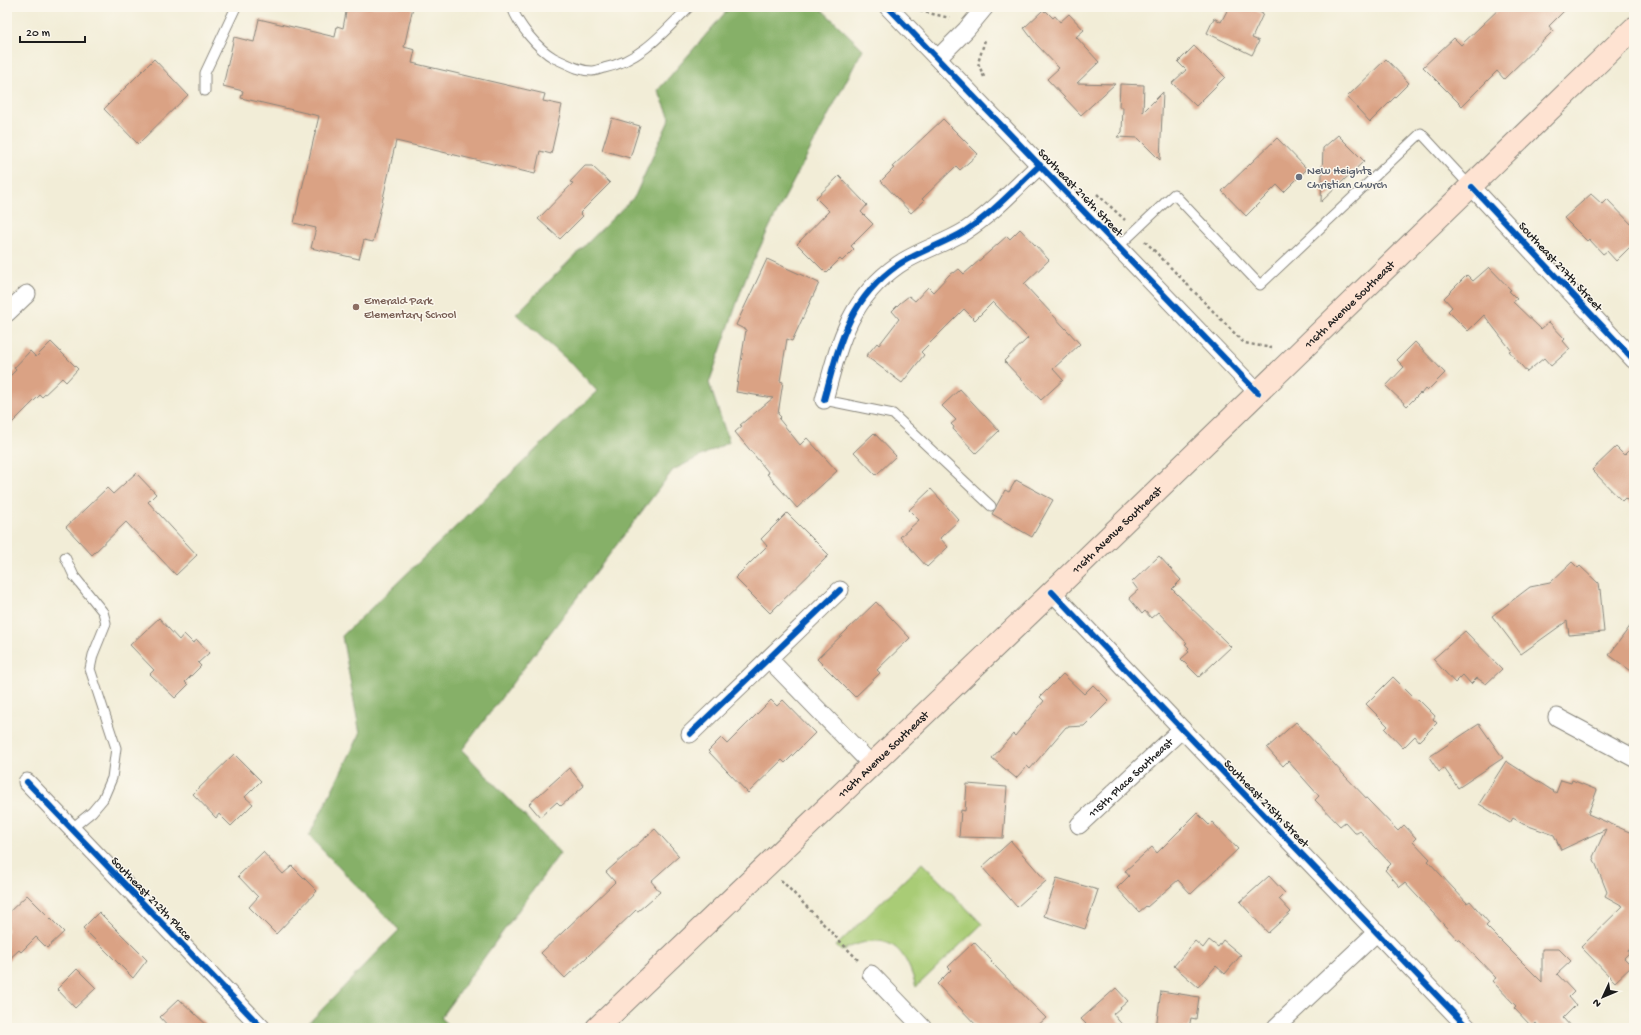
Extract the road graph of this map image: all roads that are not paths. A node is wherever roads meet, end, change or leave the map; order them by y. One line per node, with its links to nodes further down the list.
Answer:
1 (236, 7): 8 (lane)
2 (512, 7): 3 (lane)
3 (689, 7)
4 (888, 7): 7 (street, Southeast 216th Street)
5 (985, 7): 7 (street)
6 (1634, 28): 10 (main road, 116th Avenue Southeast)
7 (938, 58): 9 (street, Southeast 216th Street)
8 (205, 92)
9 (1040, 165): 11 (street, Southeast 216th Street); 16 (street)
10 (1472, 187): 11 (lane); 14 (street, Southeast 217th Street); 15 (main road, 116th Avenue Southeast)
11 (1118, 246): 15 (street, Southeast 216th Street)
12 (27, 294): 13 (street)
13 (7, 313)
14 (1634, 360)
15 (1258, 393): 20 (main road, 116th Avenue Southeast)
16 (824, 400): 17 (lane)
17 (991, 506)
18 (65, 557): 29 (lane)
19 (840, 590): 21 (street)
20 (1052, 592): 23 (street, Southeast 215th Street); 26 (main road, 116th Avenue Southeast)
21 (769, 659): 24 (street); 26 (street)
22 (1557, 717): 25 (street)
23 (1182, 730): 28 (street, 115th Place Southeast); 30 (street, Southeast 215th Street)
24 (690, 734)
25 (1634, 758)
26 (872, 765): 33 (main road, 116th Avenue Southeast)
27 (27, 782): 29 (street, Southeast 212th Place)
28 (1079, 825)
29 (71, 829): 32 (street, Southeast 212th Place)
30 (1377, 932): 35 (street); 36 (street, Southeast 215th Street)
31 (871, 974): 34 (street)
32 (262, 1028)
33 (597, 1028)
34 (923, 1028)
35 (1276, 1028)
36 (1468, 1028)

